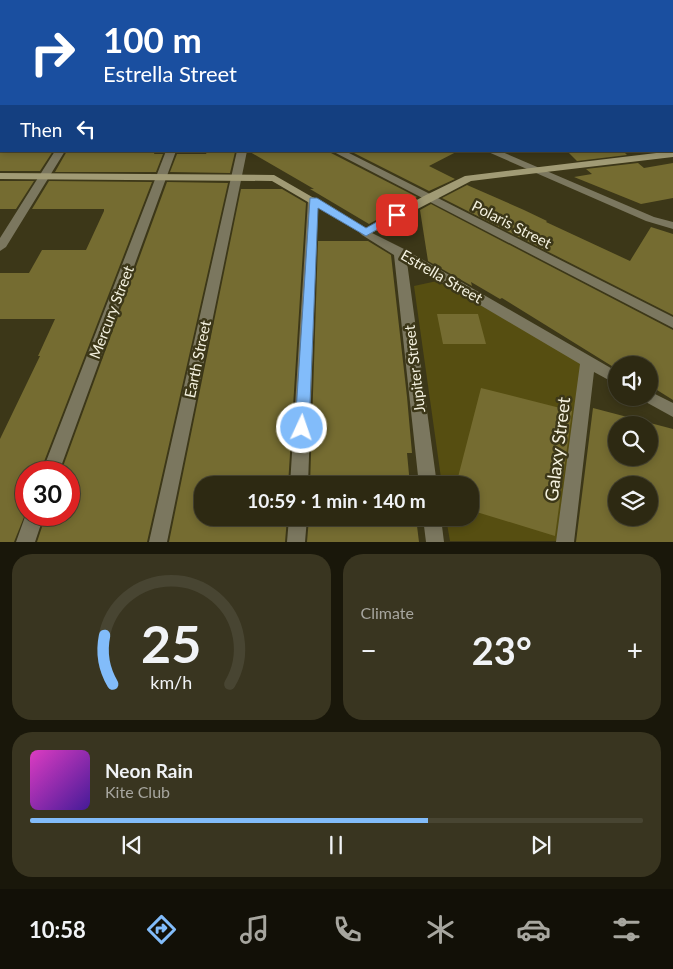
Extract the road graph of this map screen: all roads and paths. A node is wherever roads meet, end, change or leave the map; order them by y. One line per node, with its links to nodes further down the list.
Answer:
1 (59, 152): 10 (street)
2 (171, 152): 11 (street, Mercury Street)
3 (242, 152): 12 (street, Earth Street)
4 (339, 152): 13 (street, Polaris Street)
5 (493, 152): 8 (street)
6 (648, 154): 7 (street); 8 (street)
7 (673, 154)
8 (537, 172): 13 (street); 15 (street)
9 (0, 176): 10 (street, Estrella Street)
10 (43, 176): 11 (street, Estrella Street); 17 (street)
11 (161, 177): 12 (street, Estrella Street); 24 (street, Mercury Street)
12 (236, 177): 14 (street, Estrella Street); 31 (street, Earth Street)
13 (428, 198): 16 (street); 19 (street, Polaris Street)
14 (313, 200): 16 (street, Estrella Street); 25 (street)
15 (673, 226)
16 (366, 233): 18 (street, Estrella Street)
17 (0, 247)
18 (400, 252): 20 (street, Estrella Street); 26 (street, Jupiter Street)
19 (673, 323)
20 (588, 362): 21 (street, Estrella Street); 34 (street, Galaxy Street)
21 (608, 373)
22 (658, 402): 23 (street)
23 (673, 411)
24 (54, 461)
25 (299, 476)
26 (427, 476)
27 (30, 526): 30 (street)
28 (297, 526): 32 (street)
29 (433, 526): 33 (street)
30 (25, 542)
31 (158, 542)
32 (296, 542)
33 (435, 542)
34 (565, 542)

